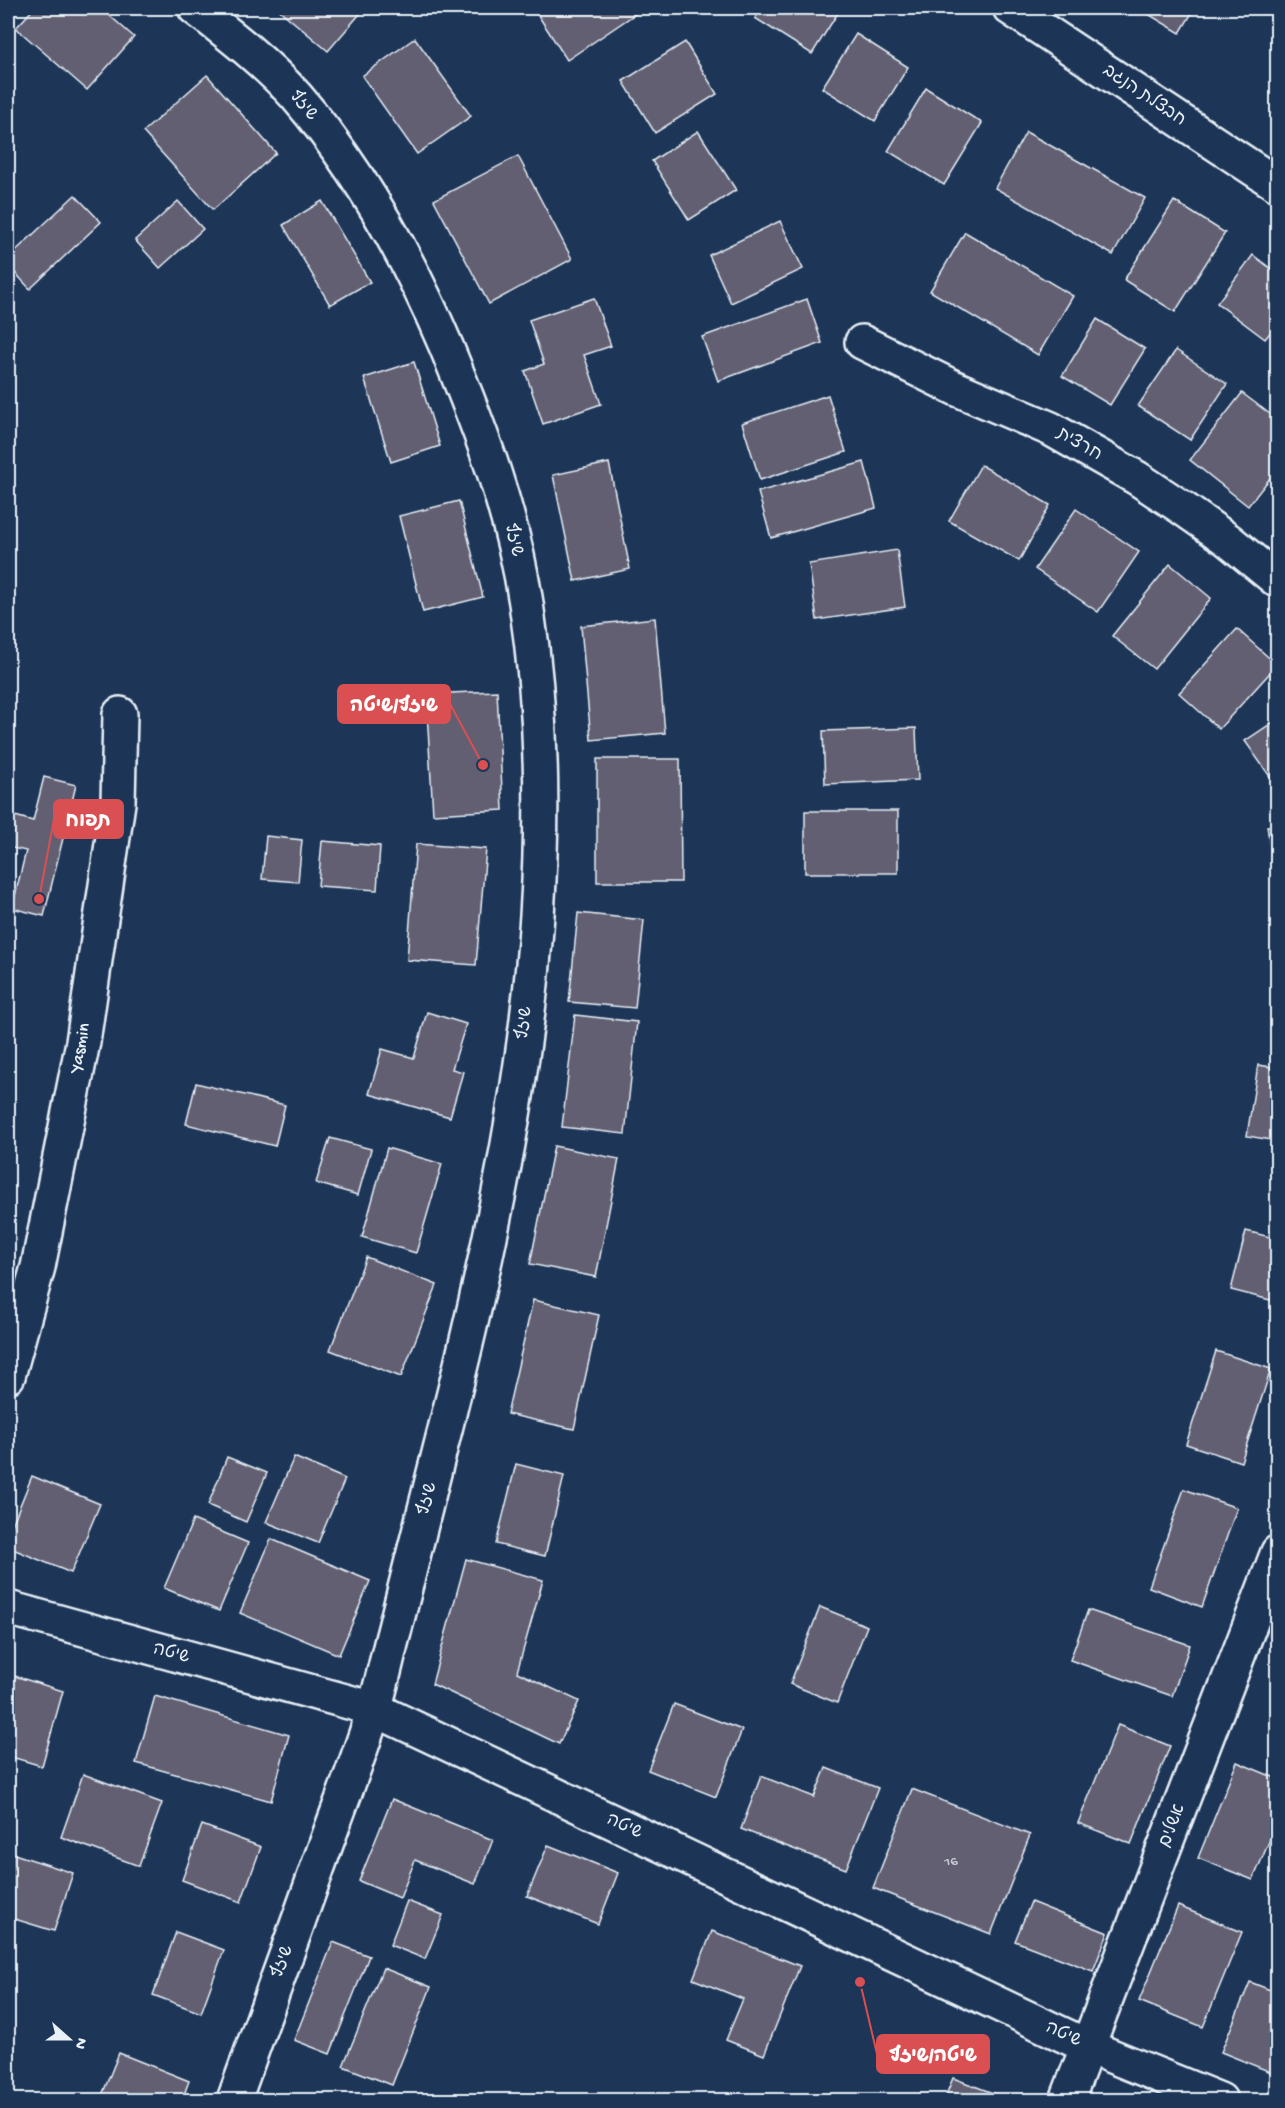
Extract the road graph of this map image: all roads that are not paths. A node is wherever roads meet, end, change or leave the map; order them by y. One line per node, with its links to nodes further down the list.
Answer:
1 (195, 8): 10 (street, שיזף)
2 (1010, 8): 3 (street, חבצלת הנגב)
3 (1278, 185)
4 (862, 342): 5 (street, חרצית)
5 (1278, 581)
6 (120, 714): 7 (street, Yasmin)
7 (8, 1376)
8 (1278, 1552): 11 (street, אשלים)
9 (8, 1608): 10 (street, שיטה)
10 (374, 1709): 11 (street, שיטה); 12 (street, שיזף)
11 (1089, 2047): 13 (street, אשלים); 14 (street, שיטה)
12 (234, 2100)
13 (1068, 2100)
14 (1220, 2100)

